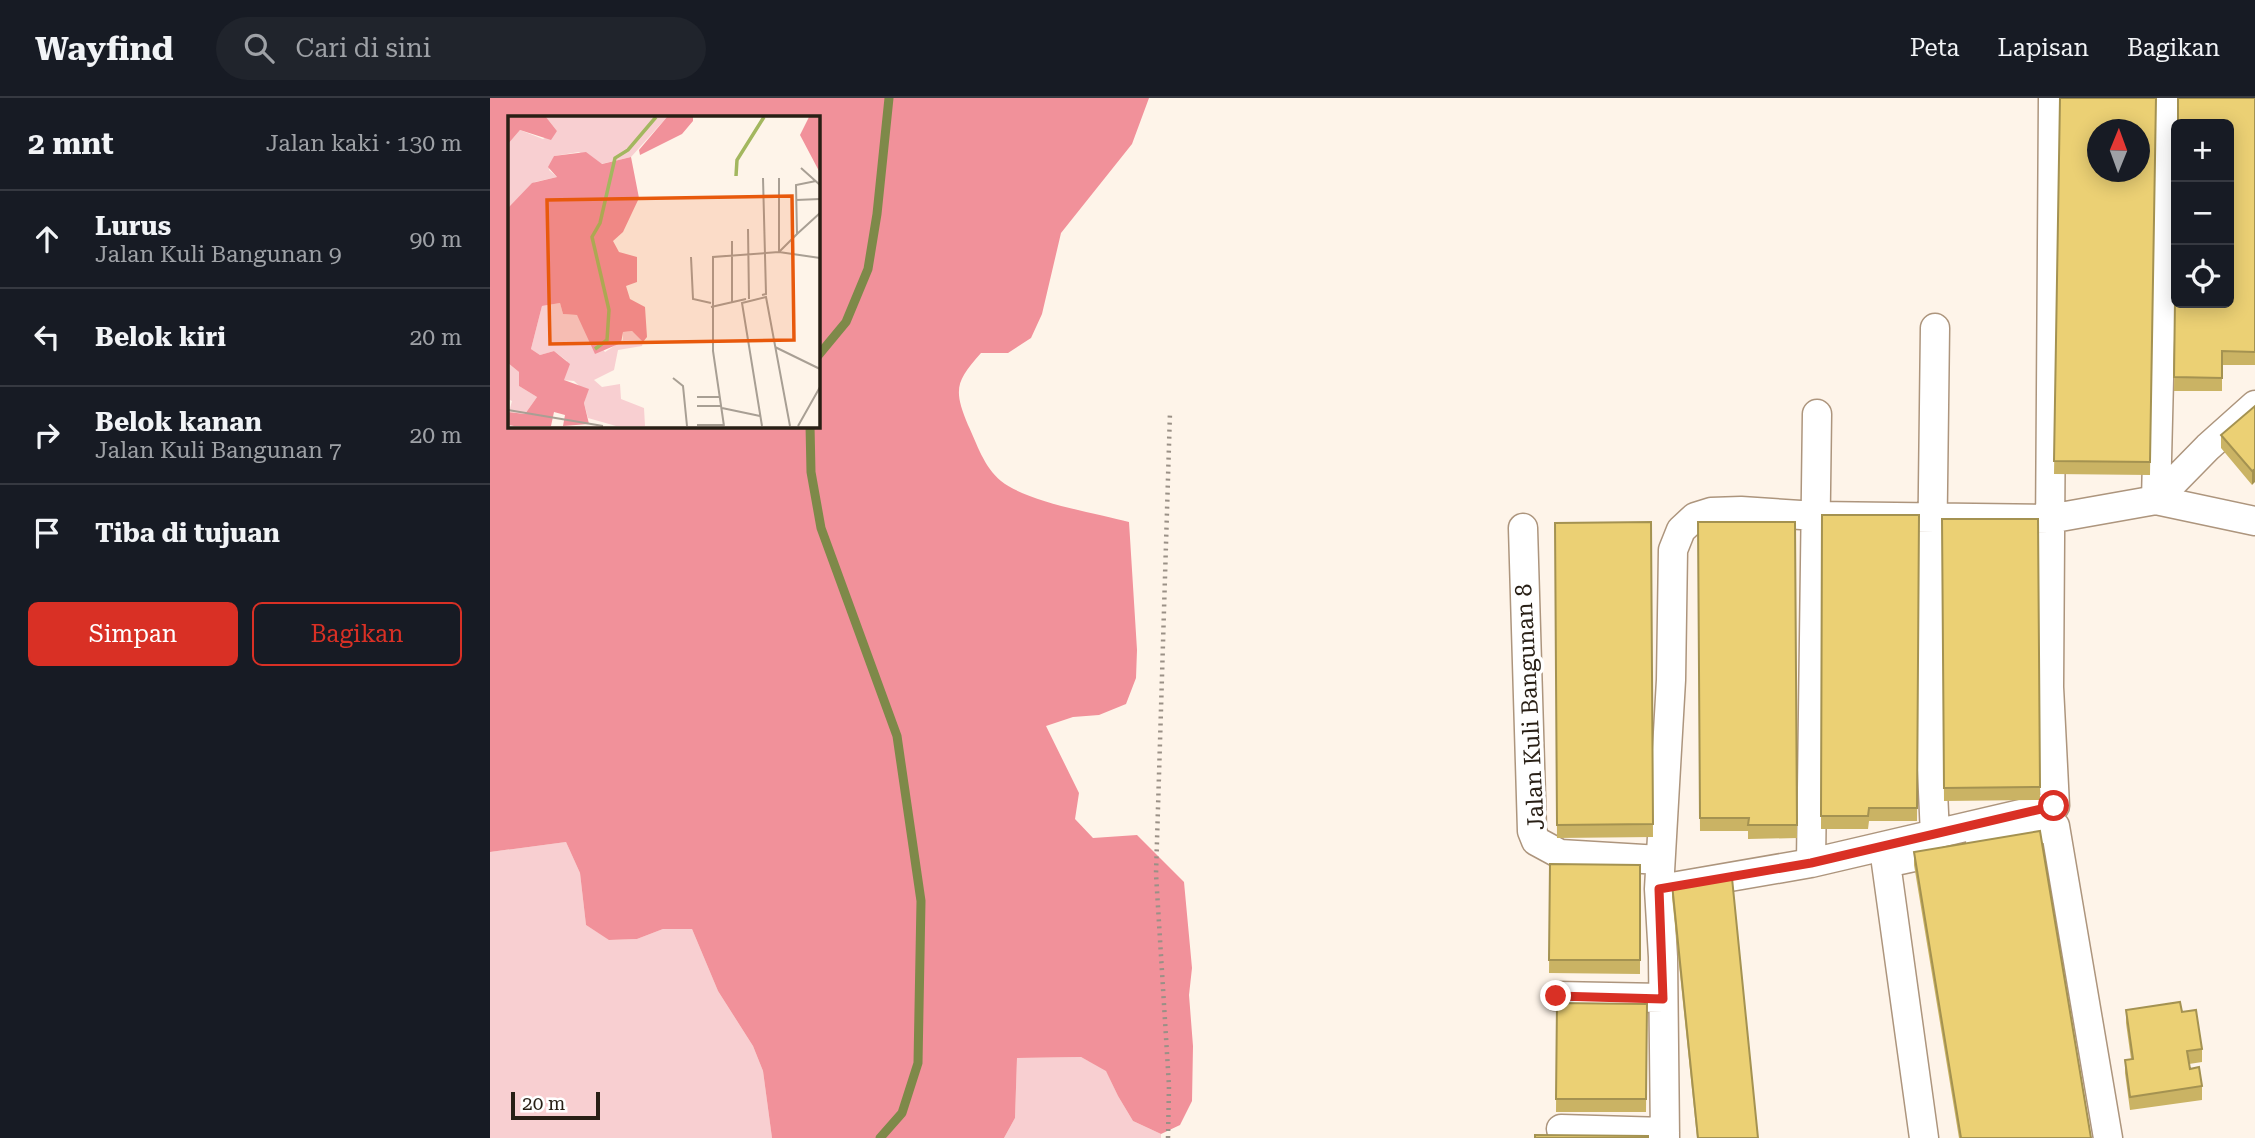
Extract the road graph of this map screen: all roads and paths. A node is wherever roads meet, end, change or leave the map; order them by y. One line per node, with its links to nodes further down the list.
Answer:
1 (2053, 98): 10 (street)
2 (2166, 98): 7 (street)
3 (1936, 328): 9 (street)
4 (2255, 405): 7 (street)
5 (1170, 412): 21 (path)
6 (1816, 414): 8 (street)
7 (2156, 500): 10 (street); 11 (street)
8 (1816, 516): 9 (street); 14 (street); 15 (street)
9 (1932, 518): 10 (street); 13 (street)
10 (2049, 519): 13 (street)
11 (2255, 521)
12 (1523, 528): 14 (street, Jalan Kuli Bangunan 8)
13 (1935, 835): 15 (street)
14 (1660, 860): 16 (street)
15 (1811, 863): 16 (street)
16 (1659, 889): 18 (street)
17 (1556, 996): 18 (street)
18 (1663, 999): 20 (street)
19 (1561, 1129): 20 (street)
20 (1665, 1135)
21 (1168, 1138)
22 (1924, 1138): 23 (street)
23 (2108, 1138)

